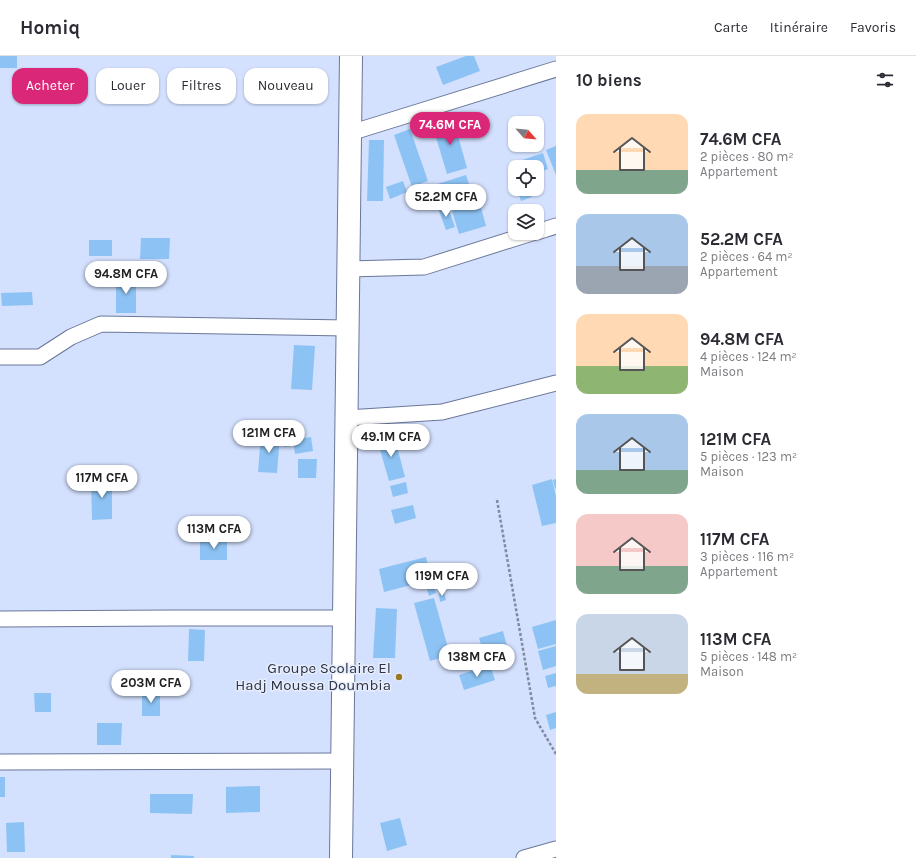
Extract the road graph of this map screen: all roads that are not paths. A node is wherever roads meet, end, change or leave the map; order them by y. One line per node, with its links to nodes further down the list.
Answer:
1 (351, 56): 3 (street)
2 (556, 69): 3 (street)
3 (350, 133): 7 (street)
4 (556, 226): 5 (street)
5 (544, 230)
6 (510, 240): 7 (street)
7 (348, 269): 8 (street)
8 (348, 328): 9 (street); 11 (street)
9 (0, 358)
10 (556, 383): 11 (street)
11 (347, 418): 12 (street)
12 (344, 618): 13 (street); 14 (street)
13 (0, 619)
14 (342, 761): 15 (street); 17 (street)
15 (0, 762)
16 (556, 850): 18 (street)
17 (341, 858)
18 (524, 858)

